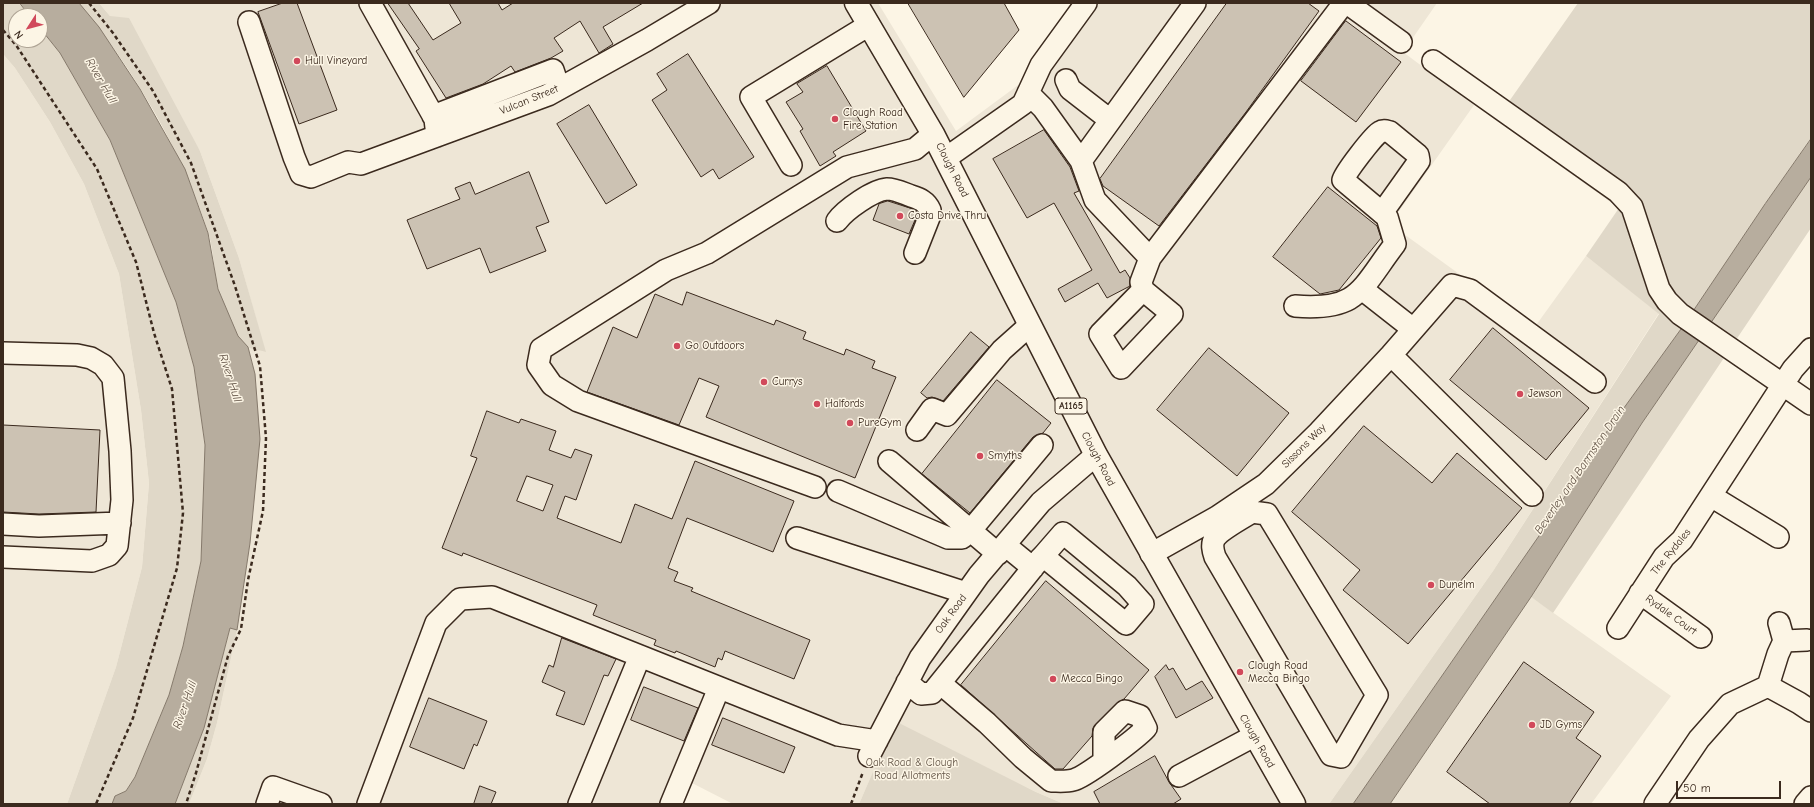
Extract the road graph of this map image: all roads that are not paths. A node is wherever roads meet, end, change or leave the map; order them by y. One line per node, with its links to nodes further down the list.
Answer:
1 (370, 3): 14 (street)
2 (856, 3): 8 (main road, Clough Road / A1165)
3 (1086, 3): 12 (street)
4 (1196, 3): 13 (street)
5 (1346, 3): 9 (street); 22 (street)
6 (697, 6): 14 (street, Vulcan Street)
7 (249, 22): 14 (street, Vulcan Street)
8 (869, 25): 15 (main road, Clough Road / A1165); 18 (street)
9 (1401, 42)
10 (1432, 61): 32 (street)
11 (1066, 80): 13 (street)
12 (1028, 93): 16 (street); 17 (street)
13 (1110, 120): 17 (street)
14 (435, 126)
15 (933, 134): 16 (main road, Clough Road / A1165); 38 (street)
16 (946, 158): 26 (main road, Clough Road / A1165)
17 (1081, 161): 22 (street)
18 (791, 165)
19 (1382, 212): 23 (street)
20 (836, 221): 21 (street)
21 (916, 253)
22 (1150, 258): 24 (street)
23 (1362, 289): 25 (street); 27 (street)
24 (1143, 290)
25 (1295, 306)
26 (1030, 325): 34 (street); 36 (main road, Clough Road / A1165)
27 (1412, 329): 30 (street, Sissons Way); 31 (street, Sissons Way)
28 (1811, 349): 32 (street, The Rydales)
29 (3, 353): 43 (street)
30 (1391, 355): 40 (street); 42 (street, Sissons Way)
31 (1594, 382)
32 (1783, 385): 33 (street); 41 (street, The Rydales)
33 (1811, 404)
34 (917, 430)
35 (1042, 445): 45 (street)
36 (1096, 455): 48 (street, Oak Road); 49 (main road, Clough Road / A1165)
37 (889, 461): 45 (street)
38 (815, 487)
39 (838, 491): 45 (street)
40 (1532, 495)
41 (1710, 496): 46 (street); 53 (street, The Rydales)
42 (1230, 517): 42 (street); 49 (street, Sissons Way)
43 (120, 523): 44 (street); 50 (street)
44 (3, 524)
45 (971, 530): 48 (street)
46 (1778, 536)
47 (797, 538): 52 (street)
48 (1001, 549): 51 (street); 52 (street, Oak Road)
49 (1151, 554): 63 (main road, Clough Road / A1165)
50 (3, 557)
51 (1038, 562): 51 (street); 59 (street)
52 (966, 593): 58 (street, Oak Road)
53 (1640, 593): 54 (street, The Rydales); 55 (street, Rydale Court)
54 (1618, 628)
55 (1701, 637)
56 (1807, 640): 60 (street)
57 (640, 656): 61 (street); 69 (street); 70 (street)
58 (907, 682): 59 (street); 61 (street, Oak Road)
59 (940, 683): 64 (street)
60 (1768, 686): 62 (street); 73 (street)
61 (719, 688): 71 (street)
62 (1811, 711)
63 (1254, 736): 65 (street); 72 (main road, Clough Road / A1165)
64 (1104, 761)
65 (1179, 776)
66 (1811, 797): 74 (street)
67 (267, 804): 68 (street)
68 (321, 804)
69 (368, 804)
70 (579, 804)
71 (671, 804)
72 (1294, 804)
73 (1655, 804)
74 (1806, 804)

